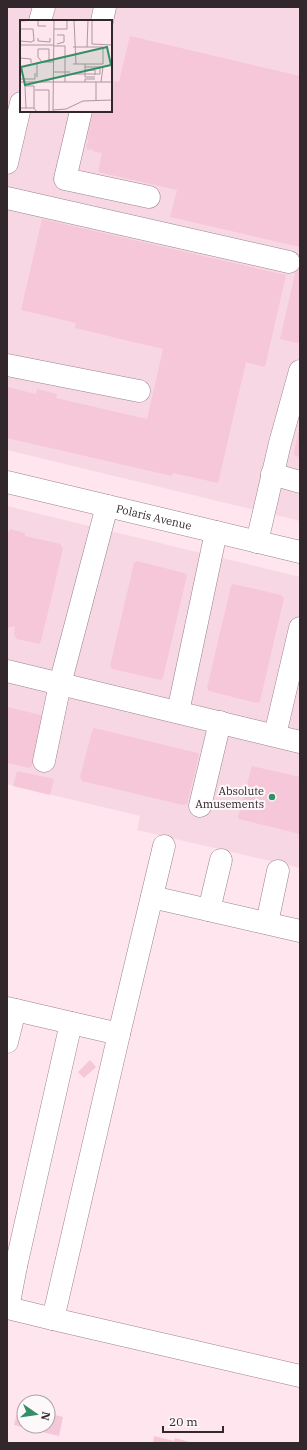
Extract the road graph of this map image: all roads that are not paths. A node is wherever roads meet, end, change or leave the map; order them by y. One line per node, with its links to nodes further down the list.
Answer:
1 (44, 7): 3 (street)
2 (105, 7): 4 (street)
3 (40, 20)
4 (102, 20)
5 (20, 108): 7 (street)
6 (81, 112): 8 (street)
7 (7, 164)
8 (149, 197)
9 (7, 198): 10 (street)
10 (289, 262)
11 (7, 365): 13 (street)
12 (300, 371): 14 (street)
13 (139, 391)
14 (272, 474): 16 (street); 19 (street)
15 (7, 482): 17 (street, Polaris Avenue)
16 (300, 482)
17 (107, 506): 18 (street, Polaris Avenue); 23 (street)
18 (216, 532): 19 (street, Polaris Avenue); 24 (street)
19 (257, 542): 20 (street, Polaris Avenue)
20 (300, 552)
21 (300, 628): 26 (street)
22 (7, 671): 23 (street)
23 (60, 684): 24 (street); 28 (street)
24 (178, 712): 25 (street)
25 (220, 722): 26 (street); 29 (street)
26 (275, 736): 27 (street)
27 (300, 742)
28 (44, 762)
29 (200, 806)
30 (164, 846): 33 (street)
31 (221, 860): 34 (street)
32 (278, 871): 35 (street)
33 (152, 897): 34 (street); 39 (street)
34 (209, 910): 35 (street)
35 (267, 923): 36 (street)
36 (300, 931)
37 (11, 1009): 38 (street); 40 (street)
38 (71, 1023): 39 (street); 41 (street)
39 (119, 1034): 43 (street)
40 (7, 1042)
41 (12, 1265): 42 (street)
42 (7, 1308): 43 (street)
43 (53, 1318): 44 (street)
44 (300, 1376)

